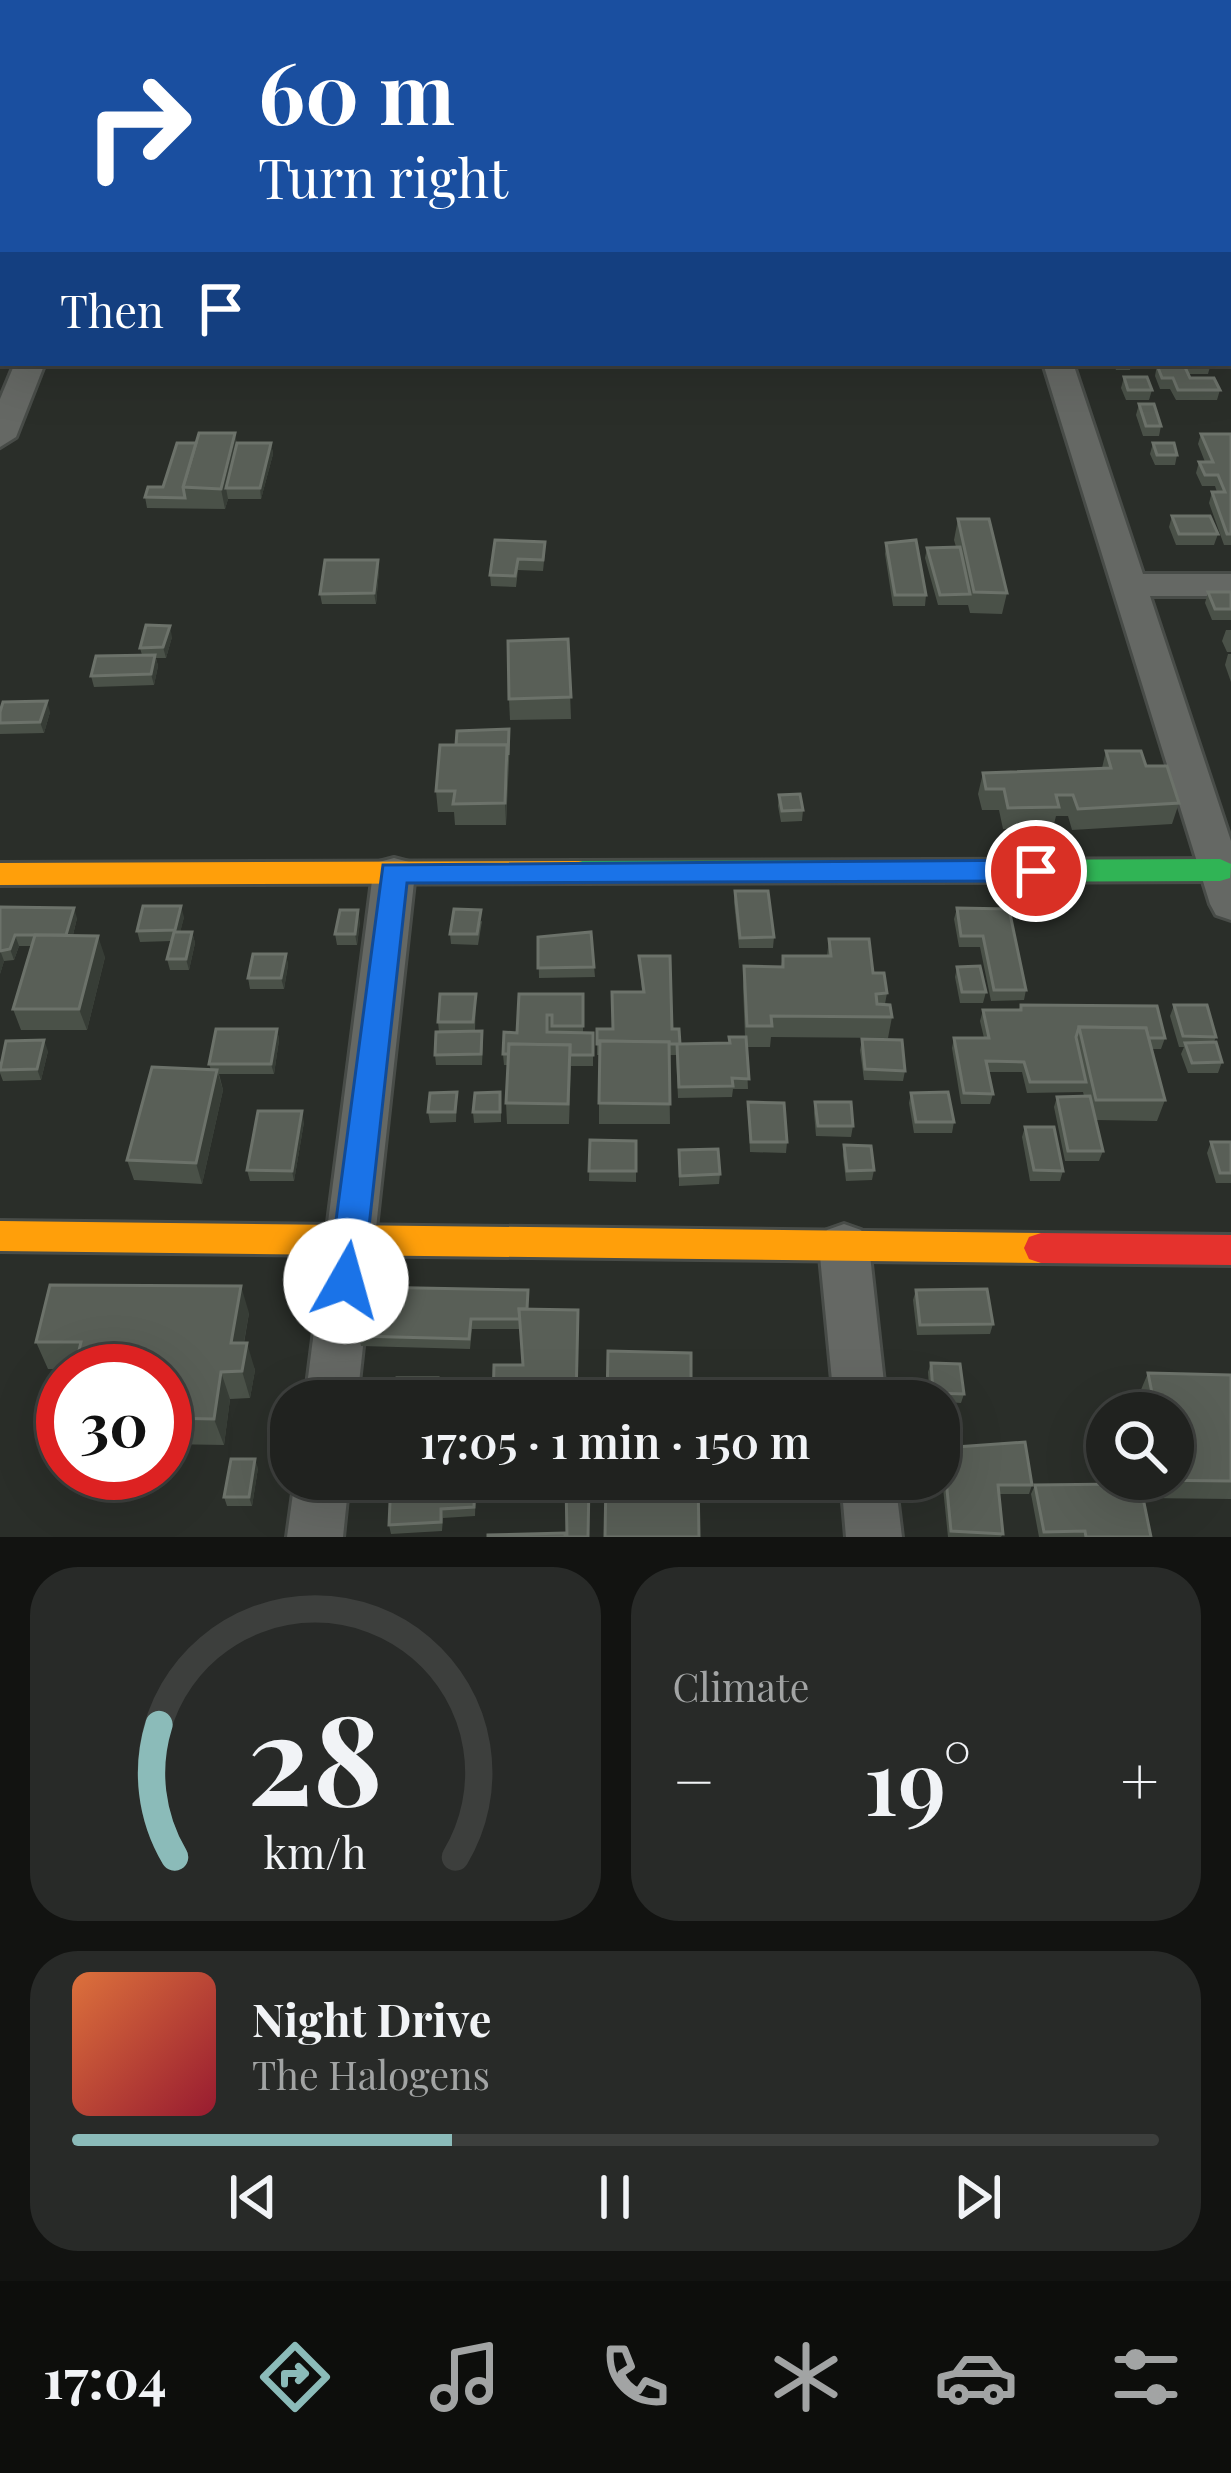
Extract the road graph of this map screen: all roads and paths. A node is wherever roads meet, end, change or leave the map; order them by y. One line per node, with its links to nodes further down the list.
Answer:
1 (29, 366): 3 (street)
2 (1059, 366): 4 (street)
3 (1, 433)
4 (1129, 585): 5 (street); 8 (street)
5 (1231, 585)
6 (394, 873): 7 (street); 8 (street); 10 (street)
7 (0, 874)
8 (1226, 887)
9 (0, 1236): 10 (street)
10 (350, 1240): 11 (street); 13 (street)
11 (844, 1246): 12 (street); 14 (street)
12 (1231, 1250)
13 (333, 1380)
14 (858, 1380)
15 (319, 1500): 17 (street)
16 (870, 1500): 18 (street)
17 (315, 1537)
18 (874, 1537)

